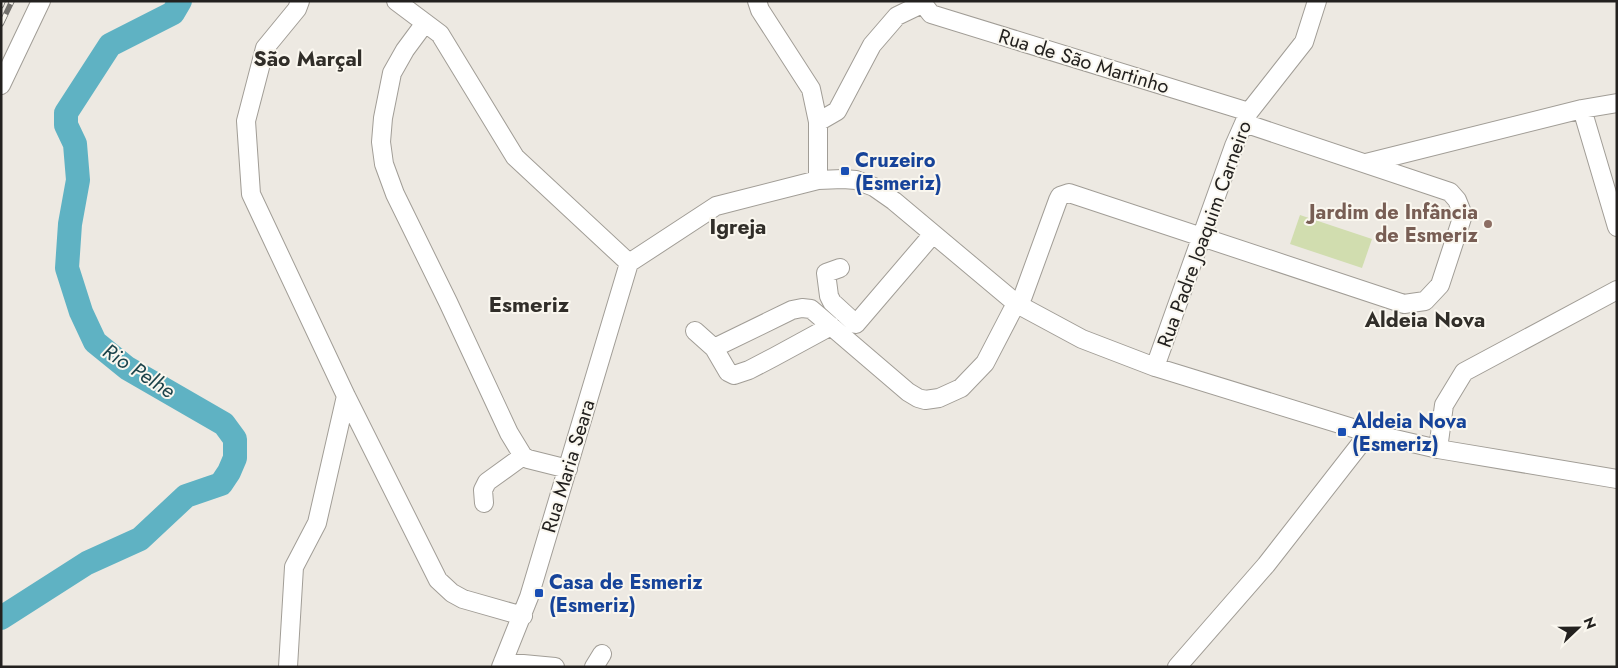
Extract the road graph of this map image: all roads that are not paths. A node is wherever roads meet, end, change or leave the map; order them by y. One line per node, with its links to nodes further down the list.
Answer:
1 (41, 1): 8 (street)
2 (300, 1): 26 (street)
3 (396, 1): 7 (street)
4 (757, 1): 12 (street)
5 (1317, 1): 11 (street, Rua Padre Joaquim Carneiro)
6 (922, 3): 11 (street, Rua de São Martinho); 12 (street)
7 (425, 23): 18 (street); 29 (street)
8 (1, 85)
9 (1617, 102): 10 (street)
10 (1582, 109): 13 (street); 15 (street)
11 (1247, 118): 13 (street, Rua de São Martinho); 17 (street, Rua Padre Joaquim Carneiro)
12 (818, 122): 14 (street)
13 (1366, 163): 17 (street, Rua de São Martinho)
14 (818, 180): 16 (street); 18 (street)
15 (1617, 227)
16 (933, 234): 19 (street); 21 (street)
17 (1201, 238): 21 (street, Rua de São Martinho); 25 (street, Rua Padre Joaquim Carneiro)
18 (629, 263): 30 (street, Rua Maria Seara)
19 (840, 268)
20 (1617, 290): 28 (street)
21 (1017, 304): 22 (street); 25 (street)
22 (831, 326): 24 (street); 24 (street)
23 (695, 331): 24 (street)
24 (714, 348)
25 (1155, 367): 27 (street)
26 (346, 396): 33 (street); 35 (street)
27 (1369, 433): 28 (street); 37 (street)
28 (1438, 449): 31 (street)
29 (523, 456): 30 (street); 32 (street)
30 (568, 469): 33 (street, Rua Maria Seara)
31 (1617, 478)
32 (484, 503)
33 (523, 616): 34 (street, Rua Maria Seara)
34 (502, 664): 36 (street)
35 (288, 667)
36 (555, 667)
37 (1177, 667)

